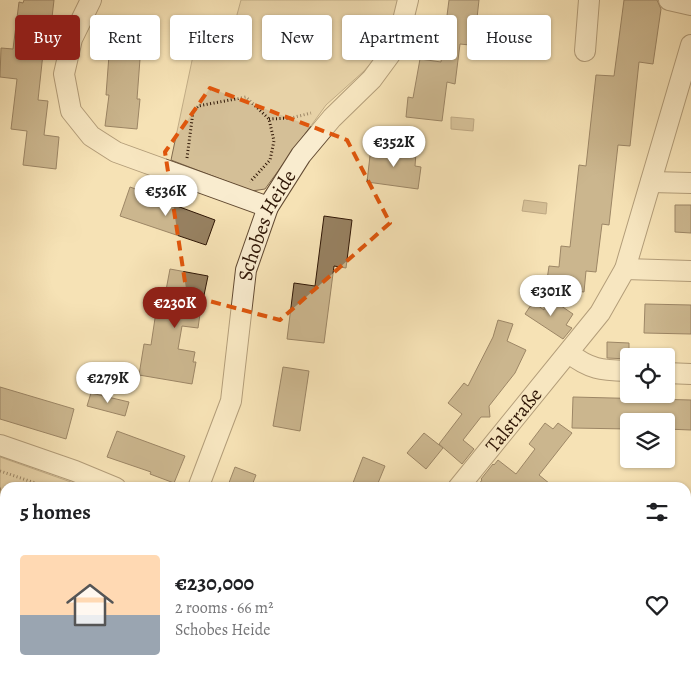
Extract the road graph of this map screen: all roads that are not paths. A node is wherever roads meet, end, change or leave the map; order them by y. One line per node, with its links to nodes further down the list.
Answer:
1 (91, 0): 10 (street)
2 (408, 0): 10 (street, Schobes Heide)
3 (589, 0): 7 (street)
4 (669, 0): 5 (street)
5 (691, 5)
6 (691, 45): 8 (street, Talstraße)
7 (585, 52)
8 (651, 182): 9 (street); 11 (street, Talstraße)
9 (691, 183)
10 (268, 206): 19 (street, Schobes Heide)
11 (626, 269): 12 (street); 13 (street, Talstraße)
12 (691, 270)
13 (569, 353): 14 (street); 20 (street, Talstraße)
14 (620, 371)
15 (675, 373): 16 (street)
16 (691, 374)
17 (0, 446): 18 (street)
18 (102, 482)
19 (200, 482)
20 (463, 482)

